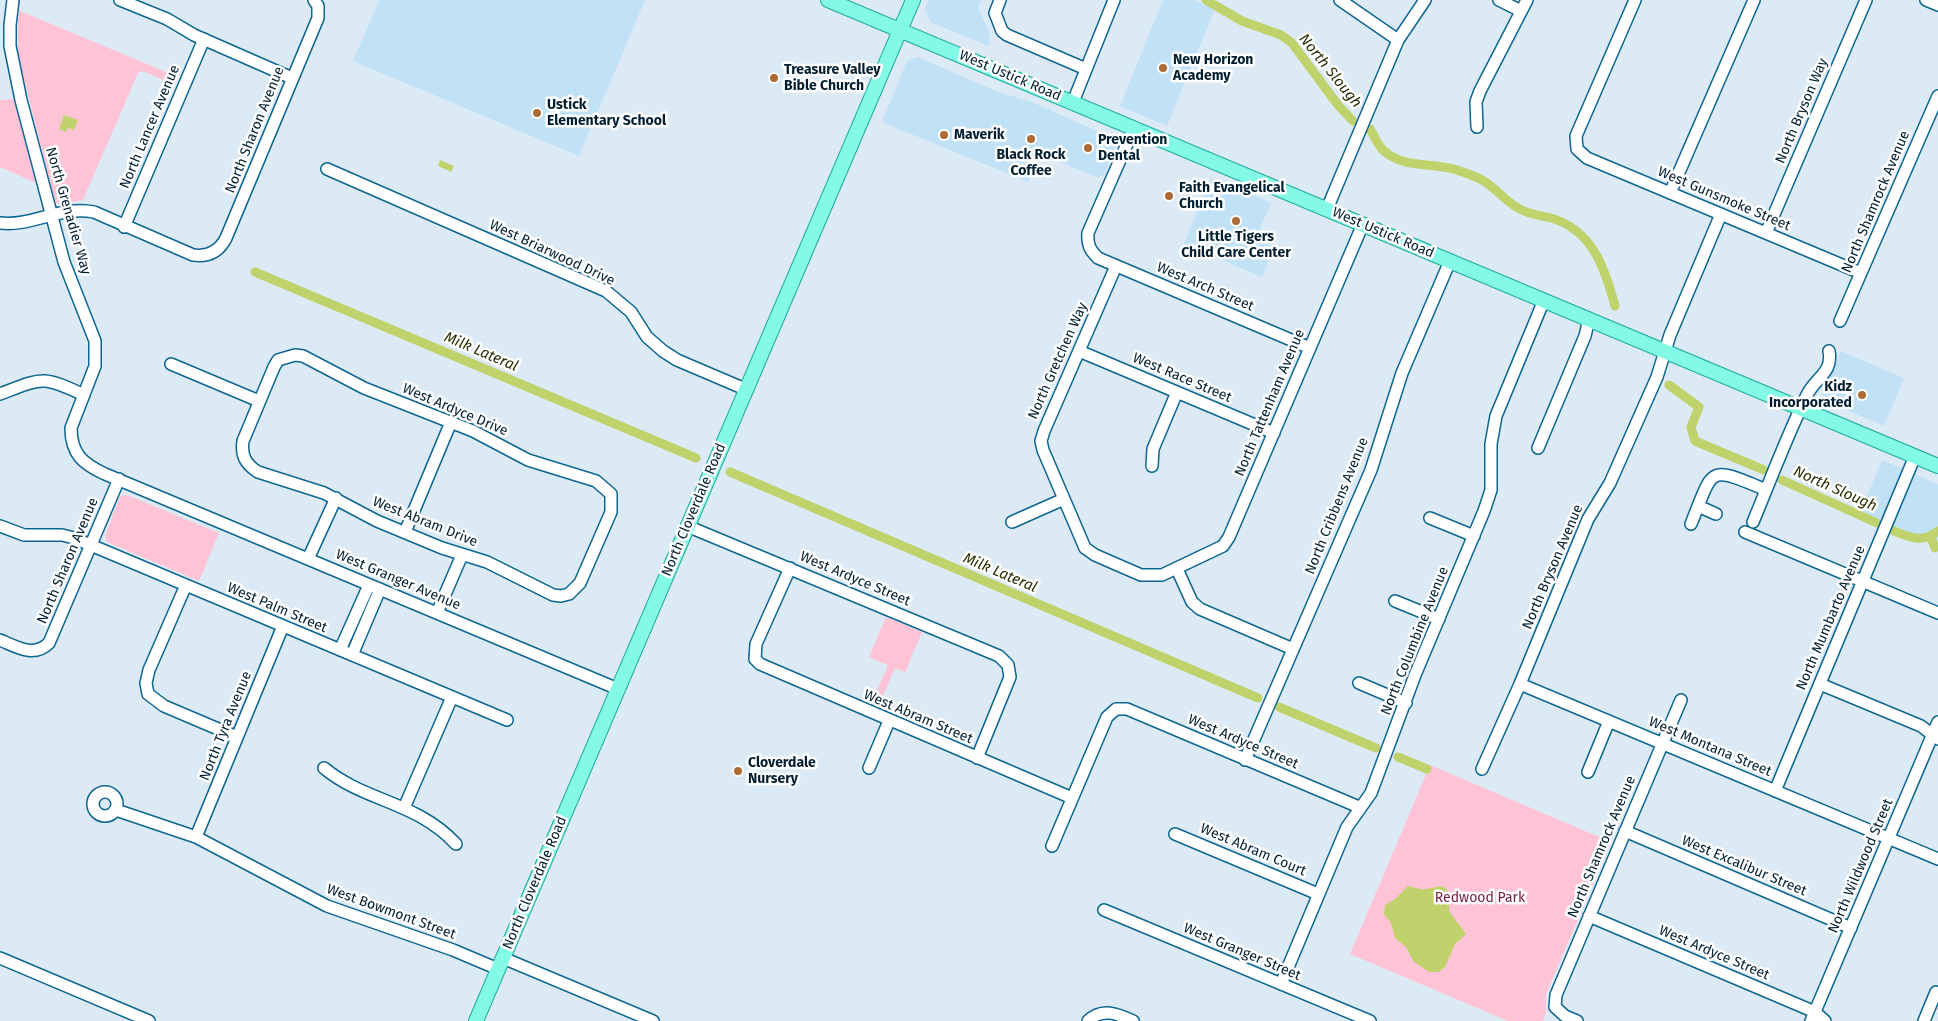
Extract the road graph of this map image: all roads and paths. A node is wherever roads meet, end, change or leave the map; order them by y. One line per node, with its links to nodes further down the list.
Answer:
1 (13, 0): 21 (street, North Grenadier Way)
2 (120, 0): 19 (street)
3 (828, 0): 18 (main road, West Ustick Road)
4 (913, 0): 18 (main road, North Cloverdale Road)
5 (1000, 0): 22 (street)
6 (1114, 0): 22 (street)
7 (1340, 0): 20 (street)
8 (1426, 0): 20 (street)
9 (1498, 0): 17 (street)
10 (1527, 0): 17 (street)
11 (1635, 0): 30 (street, West Gunsmoke Street)
12 (1754, 0): 30 (street)
13 (1866, 0): 37 (street, North Bryson Way)
14 (1926, 0): 16 (street)
15 (316, 3): 23 (street, North Sharon Avenue)
16 (1938, 5)
17 (1521, 11): 27 (street)
18 (900, 30): 25 (main road, West Ustick Road); 49 (main road, North Cloverdale Road)
19 (204, 39): 23 (street); 36 (street, North Lancer Avenue)
20 (1398, 40): 31 (street)
21 (5, 46): 32 (street, North Grenadier Way)
22 (1086, 69): 25 (street)
23 (292, 78): 36 (street, North Sharon Avenue)
24 (1938, 96): 26 (street, North Shamrock Avenue)
25 (1073, 102): 28 (main road, West Ustick Road)
26 (1935, 113): 40 (street, North Shamrock Avenue)
27 (1477, 127)
28 (1134, 128): 31 (main road, West Ustick Road); 39 (street, West Arch Street)
29 (327, 170): 49 (street, West Briarwood Drive)
30 (1670, 193): 33 (street, West Gunsmoke Street)
31 (1327, 209): 35 (main road, West Ustick Road)
32 (52, 214): 34 (street); 36 (street); 52 (street, North Grenadier Way)
33 (1721, 214): 37 (street, West Gunsmoke Street); 46 (street)
34 (0, 224)
35 (1363, 224): 38 (main road, West Ustick Road); 44 (street, North Tattenham Avenue)
36 (124, 227)
37 (1766, 233): 40 (street, West Gunsmoke Street)
38 (1450, 260): 41 (main road, West Ustick Road); 91 (street, North Cribbens Avenue)
39 (1116, 266): 44 (street, West Arch Street); 45 (street, North Gretchen Way)
40 (1861, 273): 43 (street, North Shamrock Avenue)
41 (1544, 300): 42 (main road, West Ustick Road); 74 (street, North Columbine Avenue)
42 (1589, 319): 46 (main road, West Ustick Road); 57 (street)
43 (1840, 321)
44 (1310, 348): 56 (street, North Tattenham Avenue)
45 (1079, 351): 50 (street, West Race Street); 65 (street, North Gretchen Way)
46 (1665, 351): 54 (main road, West Ustick Road); 95 (street, North Bryson Avenue)
47 (1829, 351): 54 (street)
48 (171, 364): 53 (street)
49 (745, 389): 72 (main road, North Cloverdale Road)
50 (1177, 392): 56 (street, West Race Street); 60 (street)
51 (0, 394): 52 (street)
52 (84, 395): 58 (street, North Grenadier Way)
53 (259, 401): 55 (street, West Ardyce Drive); 64 (street, West Abram Drive)
54 (1801, 408): 59 (main road, West Ustick Road); 63 (street)
55 (451, 422): 73 (street); 84 (street, West Ardyce Drive)
56 (1274, 433): 79 (street, North Tattenham Avenue)
57 (1538, 448)
58 (75, 453): 62 (street, West Granger Avenue)
59 (1915, 456): 61 (main road, West Ustick Road); 80 (street, North Mumbarto Avenue)
60 (1152, 466)
61 (1938, 466)
62 (119, 480): 75 (street, North Sharon Avenue); 77 (street, West Granger Avenue)
63 (1766, 490): 66 (street); 80 (street)
64 (336, 498): 73 (street, West Abram Drive); 77 (street)
65 (1064, 500): 69 (street); 79 (street, North Gretchen Way)
66 (1698, 506): 67 (street); 70 (street)
67 (1716, 514)
68 (1430, 518): 74 (street)
69 (1012, 522)
70 (1691, 524)
71 (0, 526): 75 (street, West Palm Street)
72 (687, 526): 78 (street, West Ardyce Street); 97 (main road, North Cloverdale Road)
73 (405, 532): 76 (street, West Abram Drive)
74 (1474, 536): 88 (street, North Columbine Avenue)
75 (91, 546): 82 (street, West Palm Street); 90 (street, North Sharon Avenue)
76 (462, 554): 84 (street, West Abram Drive); 86 (street)
77 (308, 559): 81 (street, West Granger Avenue)
78 (790, 568): 102 (street, West Abram Street); 108 (street, West Ardyce Street)
79 (1177, 569): 91 (street)
80 (1862, 581): 87 (street); 96 (street, North Mumbarto Avenue)
81 (369, 585): 83 (street, West Granger Avenue); 92 (street)
82 (186, 586): 89 (street, West Palm Street); 105 (street)
83 (380, 589): 86 (street, West Granger Avenue); 93 (street)
84 (569, 594)
85 (1395, 600): 88 (street)
86 (437, 613): 97 (street, West Granger Avenue)
87 (1938, 613)
88 (1439, 619): 100 (street, North Columbine Avenue)
89 (283, 626): 92 (street, West Palm Street); 105 (street, North Tyra Avenue)
90 (0, 640)
91 (1293, 649): 109 (street, North Cribbens Avenue)
92 (340, 650): 93 (street, West Palm Street)
93 (352, 655): 98 (street, West Palm Street)
94 (1359, 683): 100 (street)
95 (1520, 684): 103 (street, West Montana Street); 112 (street, North Bryson Avenue)
96 (1820, 684): 106 (street); 114 (street, North Mumbarto Avenue)
97 (618, 689): 131 (main road, North Cloverdale Road)
98 (452, 697): 101 (street, West Palm Street); 117 (street)
99 (1680, 700): 107 (street, North Shamrock Avenue)
100 (1406, 703): 116 (street, North Columbine Avenue)
101 (507, 720)
102 (889, 721): 108 (street, West Abram Street); 111 (street)
103 (1609, 721): 107 (street, West Montana Street); 113 (street)
104 (1938, 722): 106 (street, North Wildwood Street)
105 (237, 737): 121 (street, North Tyra Avenue)
106 (1935, 737): 122 (street, North Wildwood Street)
107 (1662, 743): 114 (street, West Montana Street); 119 (street, North Shamrock Avenue)
108 (977, 758): 115 (street, West Abram Street)
109 (1246, 760): 115 (street, West Ardyce Street); 116 (street, West Ardyce Street)
110 (324, 768): 117 (street)
111 (869, 768)
112 (1482, 769)
113 (1588, 772)
114 (1775, 791): 122 (street, West Montana Street)
115 (1072, 798): 124 (street)
116 (1359, 807): 126 (street, North Columbine Avenue)
117 (404, 808): 123 (street)
118 (116, 810): 121 (street, West Bowmont Street)
119 (1625, 831): 128 (street, North Shamrock Avenue); 129 (street, West Excalibur Street)
120 (1175, 834): 126 (street, West Abram Court)
121 (196, 837): 131 (street, West Bowmont Street)
122 (1889, 838): 125 (street, West Montana Street); 129 (street, North Wildwood Street)
123 (456, 844)
124 (1052, 846)
125 (1938, 859)
126 (1318, 894): 132 (street, North Columbine Avenue)
127 (1104, 910): 132 (street, West Granger Street)
128 (1589, 916): 134 (street, West Ardyce Street); 141 (street, North Shamrock Avenue)
129 (1851, 928): 134 (street, North Wildwood Street)
130 (0, 958): 136 (street)
131 (500, 963): 137 (main road, North Cloverdale Road); 138 (street, West Bowmont Street)
132 (1281, 984): 140 (street, West Granger Street)
133 (1935, 1000): 143 (street)
134 (1813, 1017): 142 (street, West Ardyce Street)
135 (1092, 1018): 139 (street)
136 (149, 1021)
137 (476, 1021)
138 (654, 1021)
139 (1133, 1021)
140 (1370, 1021)
141 (1578, 1021)
142 (1825, 1021)
143 (1924, 1021)

